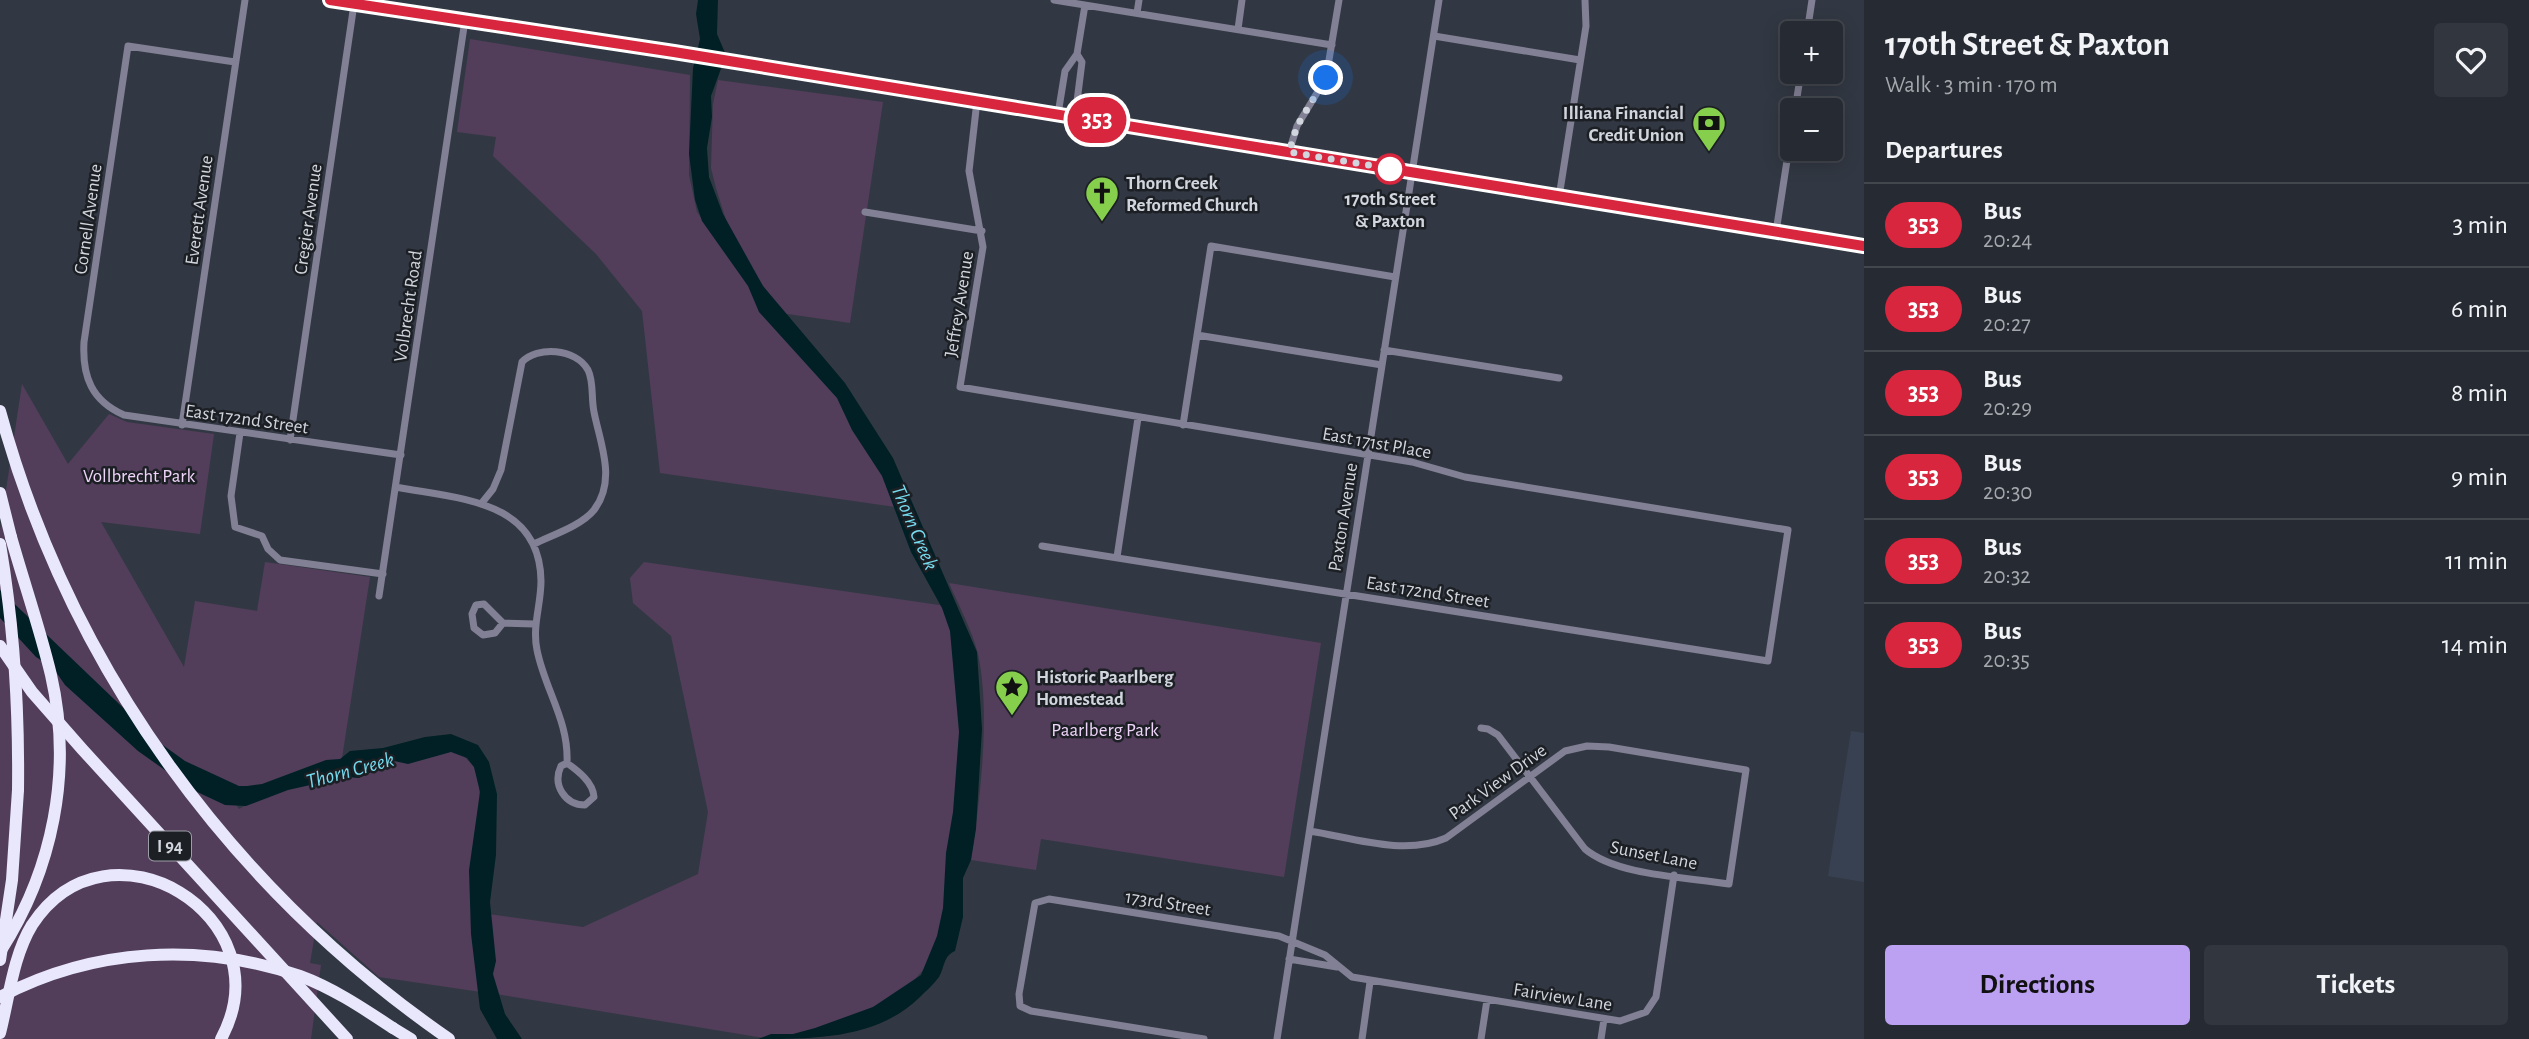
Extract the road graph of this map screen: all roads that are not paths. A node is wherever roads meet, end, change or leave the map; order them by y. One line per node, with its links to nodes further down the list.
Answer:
1 (245, 0): 20 (street, Everett Avenue)
2 (329, 0): 10 (street)
3 (1054, 0): 11 (street)
4 (1139, 0): 12 (street)
5 (1242, 0): 15 (street)
6 (1339, 0): 17 (street)
7 (1439, 0): 16 (street, Paxton Avenue)
8 (1585, 0): 19 (street)
9 (1812, 0): 14 (street)
10 (354, 4): 13 (street); 44 (street, Cregier Avenue)
11 (1085, 5): 12 (street); 18 (street)
12 (1137, 13): 15 (street)
13 (465, 20): 21 (street); 45 (street, Volbrecht Road)
14 (1809, 21)
15 (1238, 29): 17 (street)
16 (1434, 36): 19 (street); 26 (street, Paxton Avenue)
17 (1332, 45): 24 (street)
18 (1077, 54): 22 (street); 23 (street)
19 (1580, 60): 27 (street)
20 (235, 62): 38 (street, Cornell Avenue); 41 (street, Everett Avenue)
21 (976, 101): 22 (street); 29 (street, Jeffrey Avenue)
22 (1058, 114): 23 (street)
23 (1075, 117): 24 (street)
24 (1289, 152): 26 (street)
25 (1787, 161): 30 (street)
26 (1412, 172): 27 (street); 32 (street, Paxton Avenue)
27 (1559, 197): 30 (street)
28 (865, 212): 29 (street)
29 (982, 230): 37 (street, Jeffrey Avenue)
30 (1776, 232): 31 (street)
31 (1864, 246)
32 (1395, 277): 33 (street); 34 (street, Paxton Avenue)
33 (1197, 335): 35 (street); 42 (street)
34 (1384, 350): 35 (street, Paxton Avenue); 36 (street)
35 (1382, 365): 46 (street, Paxton Avenue)
36 (1559, 378)
37 (960, 387): 40 (street, East 171st Place)
38 (95, 395): 41 (street, East 172nd Street)
39 (0, 411): 80 (highway, I 94)
40 (1138, 418): 42 (street, East 171st Place); 53 (street)
41 (182, 425): 43 (street, East 172nd Street)
42 (1183, 425): 46 (street, East 171st Place)
43 (240, 432): 44 (street, East 172nd Street); 54 (street)
44 (290, 440): 45 (street, East 172nd Street)
45 (401, 455): 47 (street, Volbrecht Road)
46 (1368, 455): 55 (street, Paxton Avenue); 60 (street, East 171st Place)
47 (396, 487): 49 (street); 54 (street, Volbrecht Road)
48 (0, 493): 68 (highway, bridge)
49 (481, 503): 51 (street); 51 (street)
50 (0, 544): 69 (highway, bridge)
51 (534, 544): 58 (street)
52 (1042, 546): 53 (street, East 172nd Street)
53 (1116, 557): 55 (street, East 172nd Street)
54 (383, 574): 56 (street, Volbrecht Road)
55 (1346, 594): 60 (street, East 172nd Street); 64 (street, Paxton Avenue)
56 (379, 596)
57 (503, 623): 57 (street); 58 (street)
58 (534, 624): 62 (street)
59 (0, 646): 78 (highway, I 94)
60 (1769, 661)
61 (1481, 729): 63 (street, Sunset Lane)
62 (566, 763): 62 (street)
63 (1530, 776): 64 (street, Park View Drive); 65 (street, Sunset Lane); 66 (street, Park View Drive)
64 (1310, 831): 67 (street, Paxton Avenue)
65 (1674, 875): 66 (street, Sunset Lane); 75 (street, Fairview Lane)
66 (1728, 884)
67 (1292, 941): 70 (street, Paxton Avenue); 71 (street, Fairview Lane); 81 (street, 173rd Street)
68 (0, 952)
69 (0, 960)
70 (1289, 960): 71 (street, Fairview Lane); 82 (street, Paxton Avenue)
71 (1338, 967): 72 (street, Fairview Lane)
72 (1370, 982): 74 (street, Fairview Lane); 83 (street)
73 (0, 997): 79 (highway, bridge)
74 (1487, 1000): 75 (street, Fairview Lane); 84 (street)
75 (1604, 1019): 85 (street)
76 (0, 1033): 77 (highway)
77 (221, 1039)
78 (347, 1039)
79 (411, 1039)
80 (449, 1039)
81 (1204, 1039)
82 (1277, 1039)
83 (1362, 1039)
84 (1482, 1039)
85 (1601, 1039)

